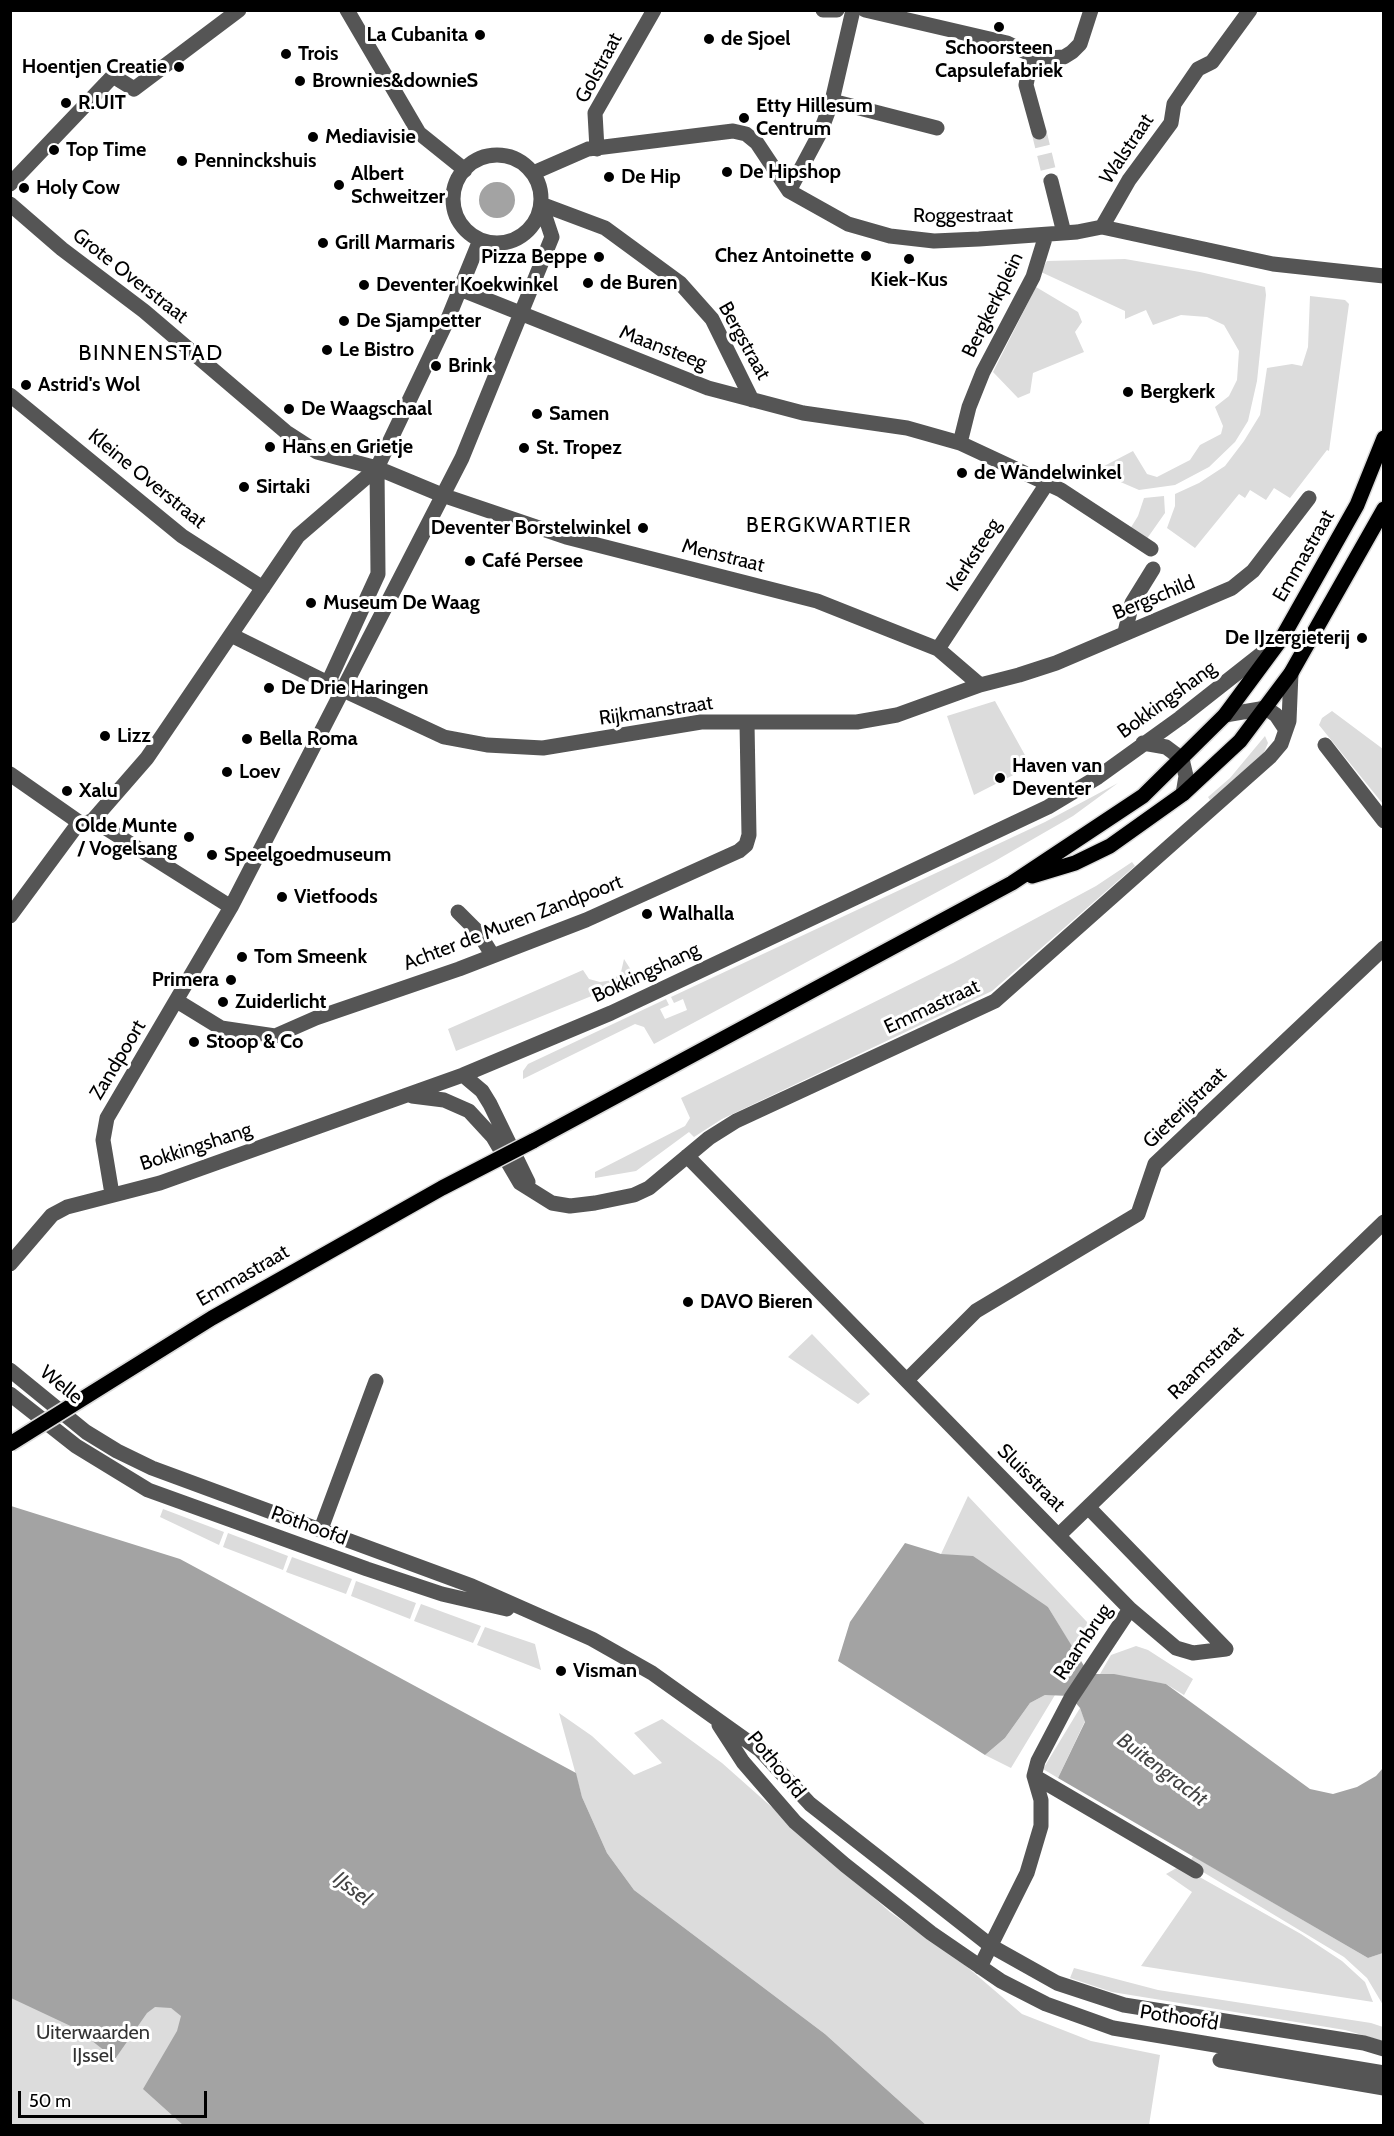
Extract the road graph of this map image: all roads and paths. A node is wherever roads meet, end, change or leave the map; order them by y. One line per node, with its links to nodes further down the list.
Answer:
1 (239, 10): 18 (street)
2 (347, 10): 15 (street)
3 (654, 10): 14 (street, Golstraat)
4 (823, 10): 5 (street)
5 (837, 10)
6 (853, 10): 11 (street)
7 (865, 10): 10 (street)
8 (1091, 10): 10 (street)
9 (1250, 10): 22 (street, Walstraat)
10 (1032, 55): 13 (street)
11 (832, 101): 12 (street); 19 (street)
12 (937, 128)
13 (1039, 132)
14 (597, 149): 16 (street); 19 (street, Roggestraat)
15 (465, 170): 16 (street); 25 (street)
16 (533, 173): 21 (street)
17 (1051, 181): 23 (street)
18 (10, 183)
19 (789, 191): 24 (street, Roggestraat)
20 (10, 204): 33 (street, Grote Overstraat)
21 (541, 204): 25 (street); 28 (street); 30 (street, Bergstraat)
22 (1102, 227): 23 (street); 26 (street)
23 (1064, 233): 24 (street)
24 (1046, 235): 32 (street, Bergkerkplein)
25 (480, 240): 27 (street)
26 (1383, 276)
27 (460, 289): 28 (street); 33 (street)
28 (521, 314): 30 (street, Maansteeg); 36 (street)
29 (10, 395): 41 (street, Kleine Overstraat)
30 (752, 400): 32 (street, Bergstraat)
31 (1383, 438): 44 (main road, Emmastraat)
32 (960, 443): 35 (street)
33 (377, 468): 36 (street); 41 (street); 47 (street)
34 (435, 480): 36 (street)
35 (1046, 484): 39 (street); 45 (street, Kerksteeg)
36 (442, 495): 45 (street, Menstraat); 49 (street)
37 (1309, 498): 42 (street, Bergschild)
38 (1383, 509): 46 (main road, Emmastraat)
39 (1151, 549)
40 (1153, 569): 42 (street)
41 (263, 588): 43 (street)
42 (1125, 632): 48 (street, Bergschild)
43 (231, 635): 47 (street); 60 (street)
44 (1282, 638): 51 (main road, Emmastraat); 54 (street, Bokkingshang)
45 (938, 649): 48 (street, Menstraat)
46 (1291, 673): 50 (main road, Emmastraat); 53 (street, Emmastraat)
47 (328, 683): 49 (street)
48 (980, 685): 52 (street, Rijkmanstraat)
49 (344, 689): 52 (street, Rijkmanstraat); 62 (street)
50 (1266, 708): 51 (street); 53 (street); 58 (main road, Emmastraat)
51 (1225, 715): 56 (main road, Emmastraat)
52 (747, 723): 66 (street, Achter de Muren Zandpoort)
53 (1286, 730): 70 (street, Emmastraat)
54 (1143, 743): 56 (street); 68 (street, Bokkingshang)
55 (1325, 745): 59 (street)
56 (1182, 759): 58 (street); 61 (main road, Emmastraat)
57 (10, 774): 60 (street)
58 (1183, 794): 61 (main road, Emmastraat)
59 (1383, 821)
60 (88, 823): 62 (street); 64 (street)
61 (1012, 883): 80 (main road, Emmastraat, bridge)
62 (231, 907): 67 (street, Zandpoort)
63 (458, 912): 66 (street)
64 (10, 916)
65 (1383, 948): 76 (street, Gieterijstraat)
66 (493, 956): 67 (street, Achter de Muren Zandpoort)
67 (177, 1001): 72 (street, Zandpoort)
68 (463, 1075): 69 (street, Bokkingshang); 71 (street)
69 (409, 1095): 71 (street, Emmastraat); 72 (street, Bokkingshang)
70 (687, 1156): 71 (street, Emmastraat); 76 (street, Sluisstraat)
71 (532, 1190)
72 (112, 1194): 74 (street)
73 (1383, 1222): 82 (street, Raamstraat)
74 (10, 1264)
75 (10, 1370): 79 (street, Welle)
76 (907, 1380): 84 (street, Sluisstraat)
77 (376, 1381): 83 (street)
78 (10, 1394): 81 (street, Welle)
79 (86, 1432): 83 (street, Pothoofd)
80 (10, 1444)
81 (76, 1446): 86 (street, Pothoofd)
82 (1089, 1508): 84 (street, Raamstraat); 85 (street, Sluisstraat)
83 (321, 1529): 86 (street, Pothoofd)
84 (1059, 1535): 85 (street, Sluisstraat)
85 (1130, 1609): 88 (street, Raambrug)
86 (539, 1617): 87 (street, Pothoofd)
87 (714, 1718): 90 (street, Pothoofd); 91 (street, Pothoofd)
88 (1034, 1776): 89 (street); 90 (street)
89 (1196, 1870)
90 (991, 1946): 91 (street); 92 (street, Pothoofd)
91 (980, 1967): 94 (street, Pothoofd)
92 (1383, 2049)
93 (1220, 2060): 95 (street, Pothoofd)
94 (1383, 2073)
95 (1383, 2088)

